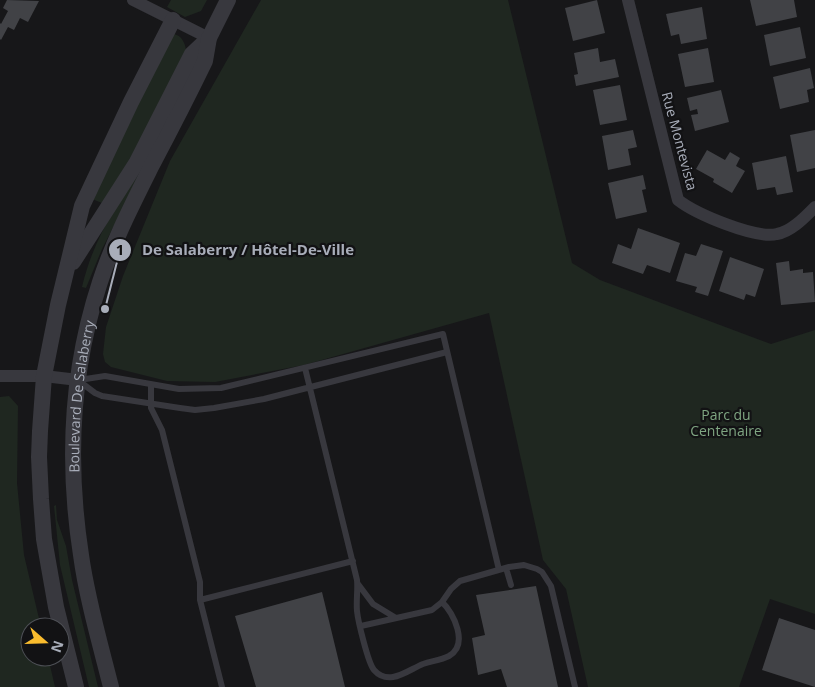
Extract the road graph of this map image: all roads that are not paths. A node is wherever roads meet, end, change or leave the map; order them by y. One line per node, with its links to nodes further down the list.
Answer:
1 (133, 0): 4 (street)
2 (228, 0): 5 (street, Boulevard De Salaberry)
3 (628, 0): 6 (street, Rue Montevista)
4 (173, 20): 5 (street); 7 (street, Boulevard De Salaberry)
5 (208, 38): 7 (street, Boulevard De Salaberry); 12 (street, Boulevard De Salaberry)
6 (815, 207)
7 (66, 274): 11 (street, Boulevard De Salaberry)
8 (447, 352): 9 (lane); 14 (lane); 18 (lane)
9 (306, 368): 13 (lane); 14 (lane)
10 (0, 376): 11 (street)
11 (44, 376): 12 (street); 25 (street, Boulevard De Salaberry)
12 (78, 380): 13 (lane); 15 (lane); 26 (street, Boulevard De Salaberry)
13 (151, 384): 15 (lane)
14 (310, 387): 15 (lane); 16 (lane)
15 (151, 404): 21 (lane)
16 (353, 561): 19 (lane); 21 (lane)
17 (506, 568): 18 (lane); 20 (lane); 28 (lane)
18 (499, 570): 22 (lane)
19 (358, 583): 23 (lane); 24 (lane)
20 (511, 585)
21 (200, 600): 27 (lane)
22 (442, 602): 23 (lane); 24 (lane)
23 (397, 618): 24 (lane)
24 (361, 626)
25 (76, 687)
26 (111, 687)
27 (222, 687)
28 (575, 687)

